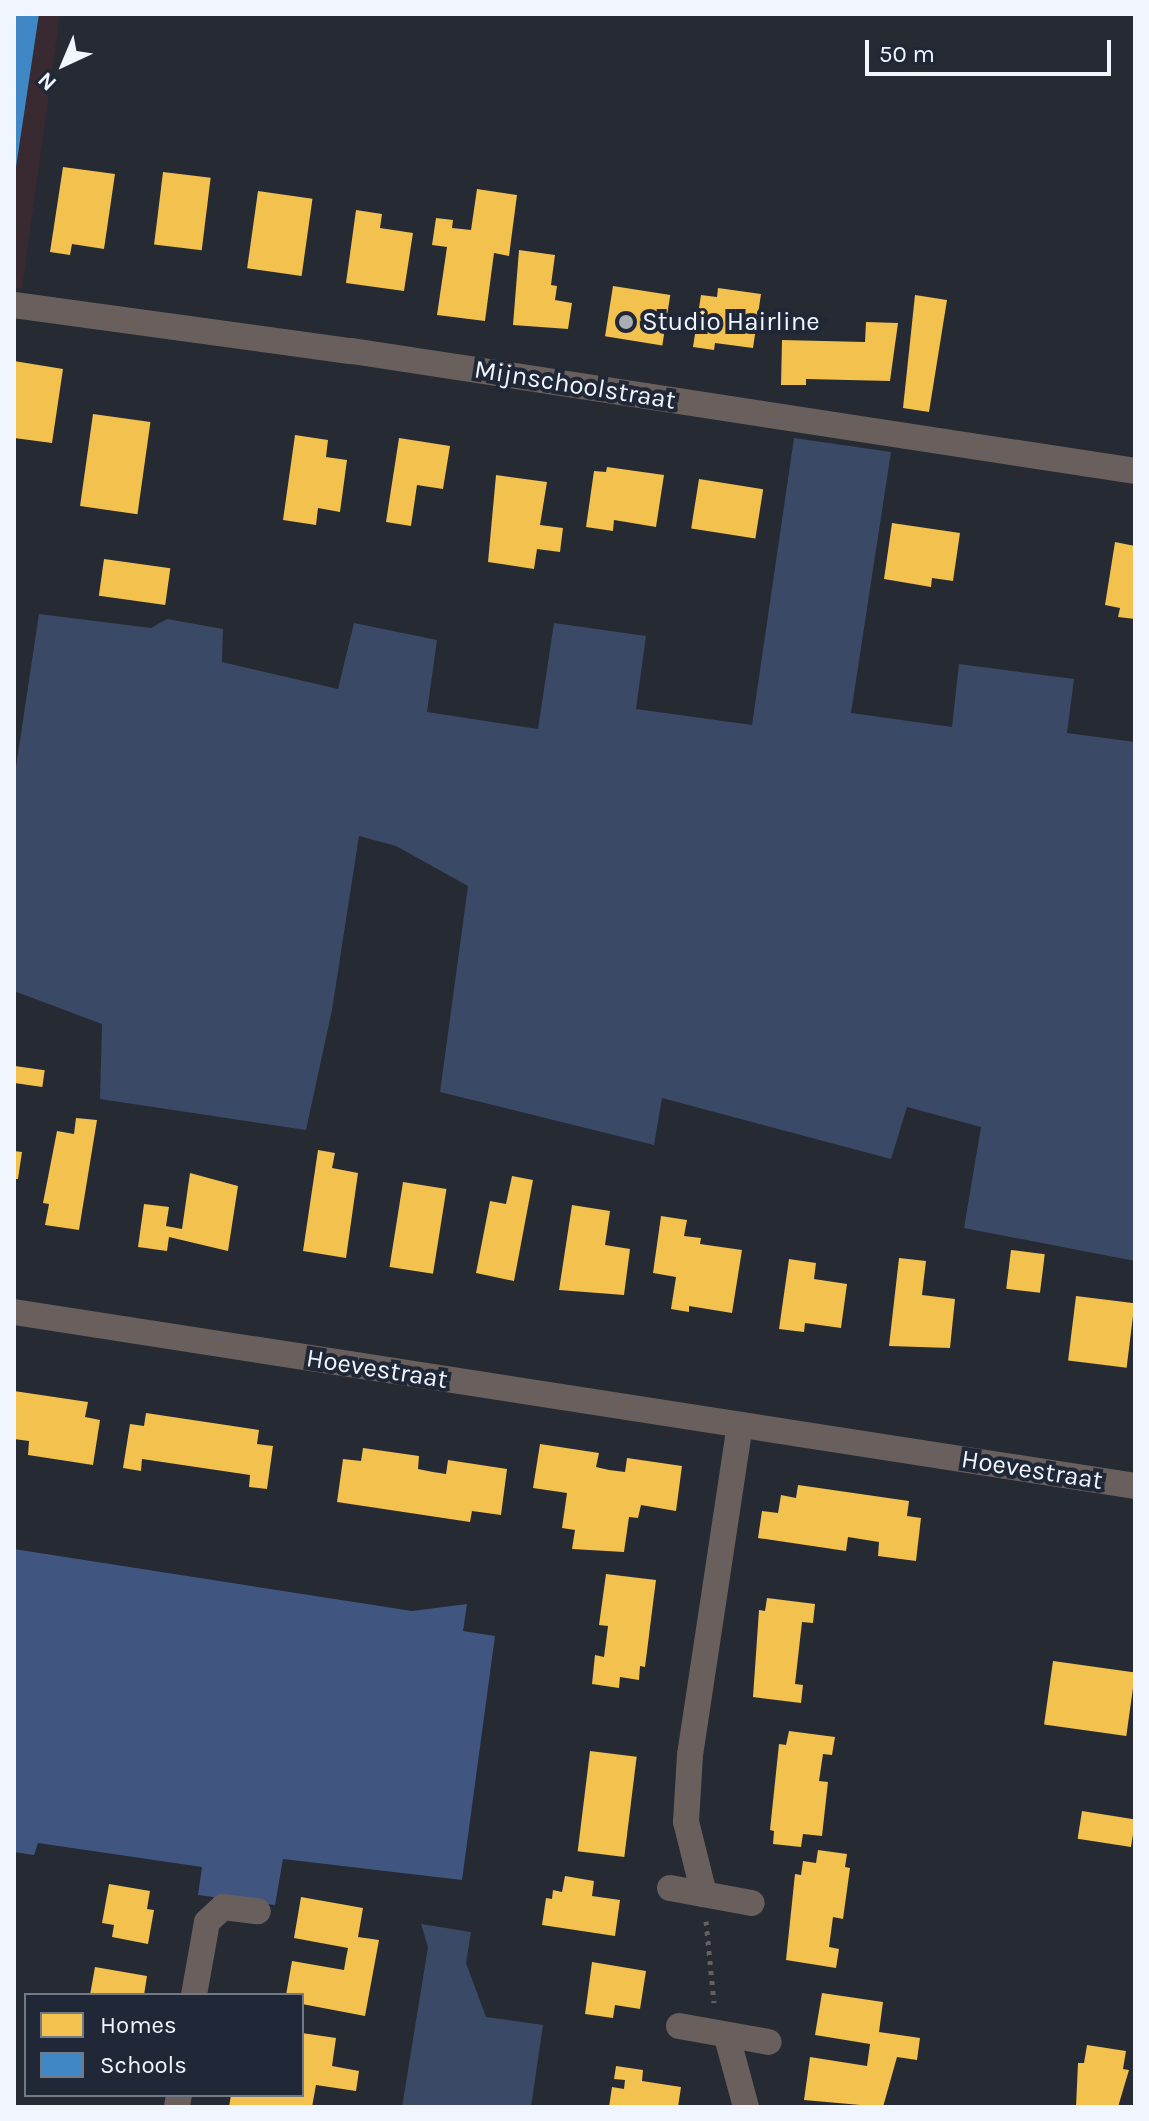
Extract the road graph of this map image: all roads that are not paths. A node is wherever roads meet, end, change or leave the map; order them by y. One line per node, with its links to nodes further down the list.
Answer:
1 (14, 305): 2 (street, Mijnschoolstraat)
2 (1135, 471)
3 (14, 1312): 4 (street, Hoevestraat)
4 (740, 1425): 5 (street, Hoevestraat); 7 (street)
5 (1135, 1486)
6 (670, 1888): 7 (street)
7 (704, 1894): 8 (street)
8 (752, 1903)
9 (258, 1911): 10 (street)
10 (200, 1993)
11 (679, 2026): 12 (street)
12 (727, 2037): 13 (street); 14 (street)
13 (769, 2042)
14 (746, 2107)

